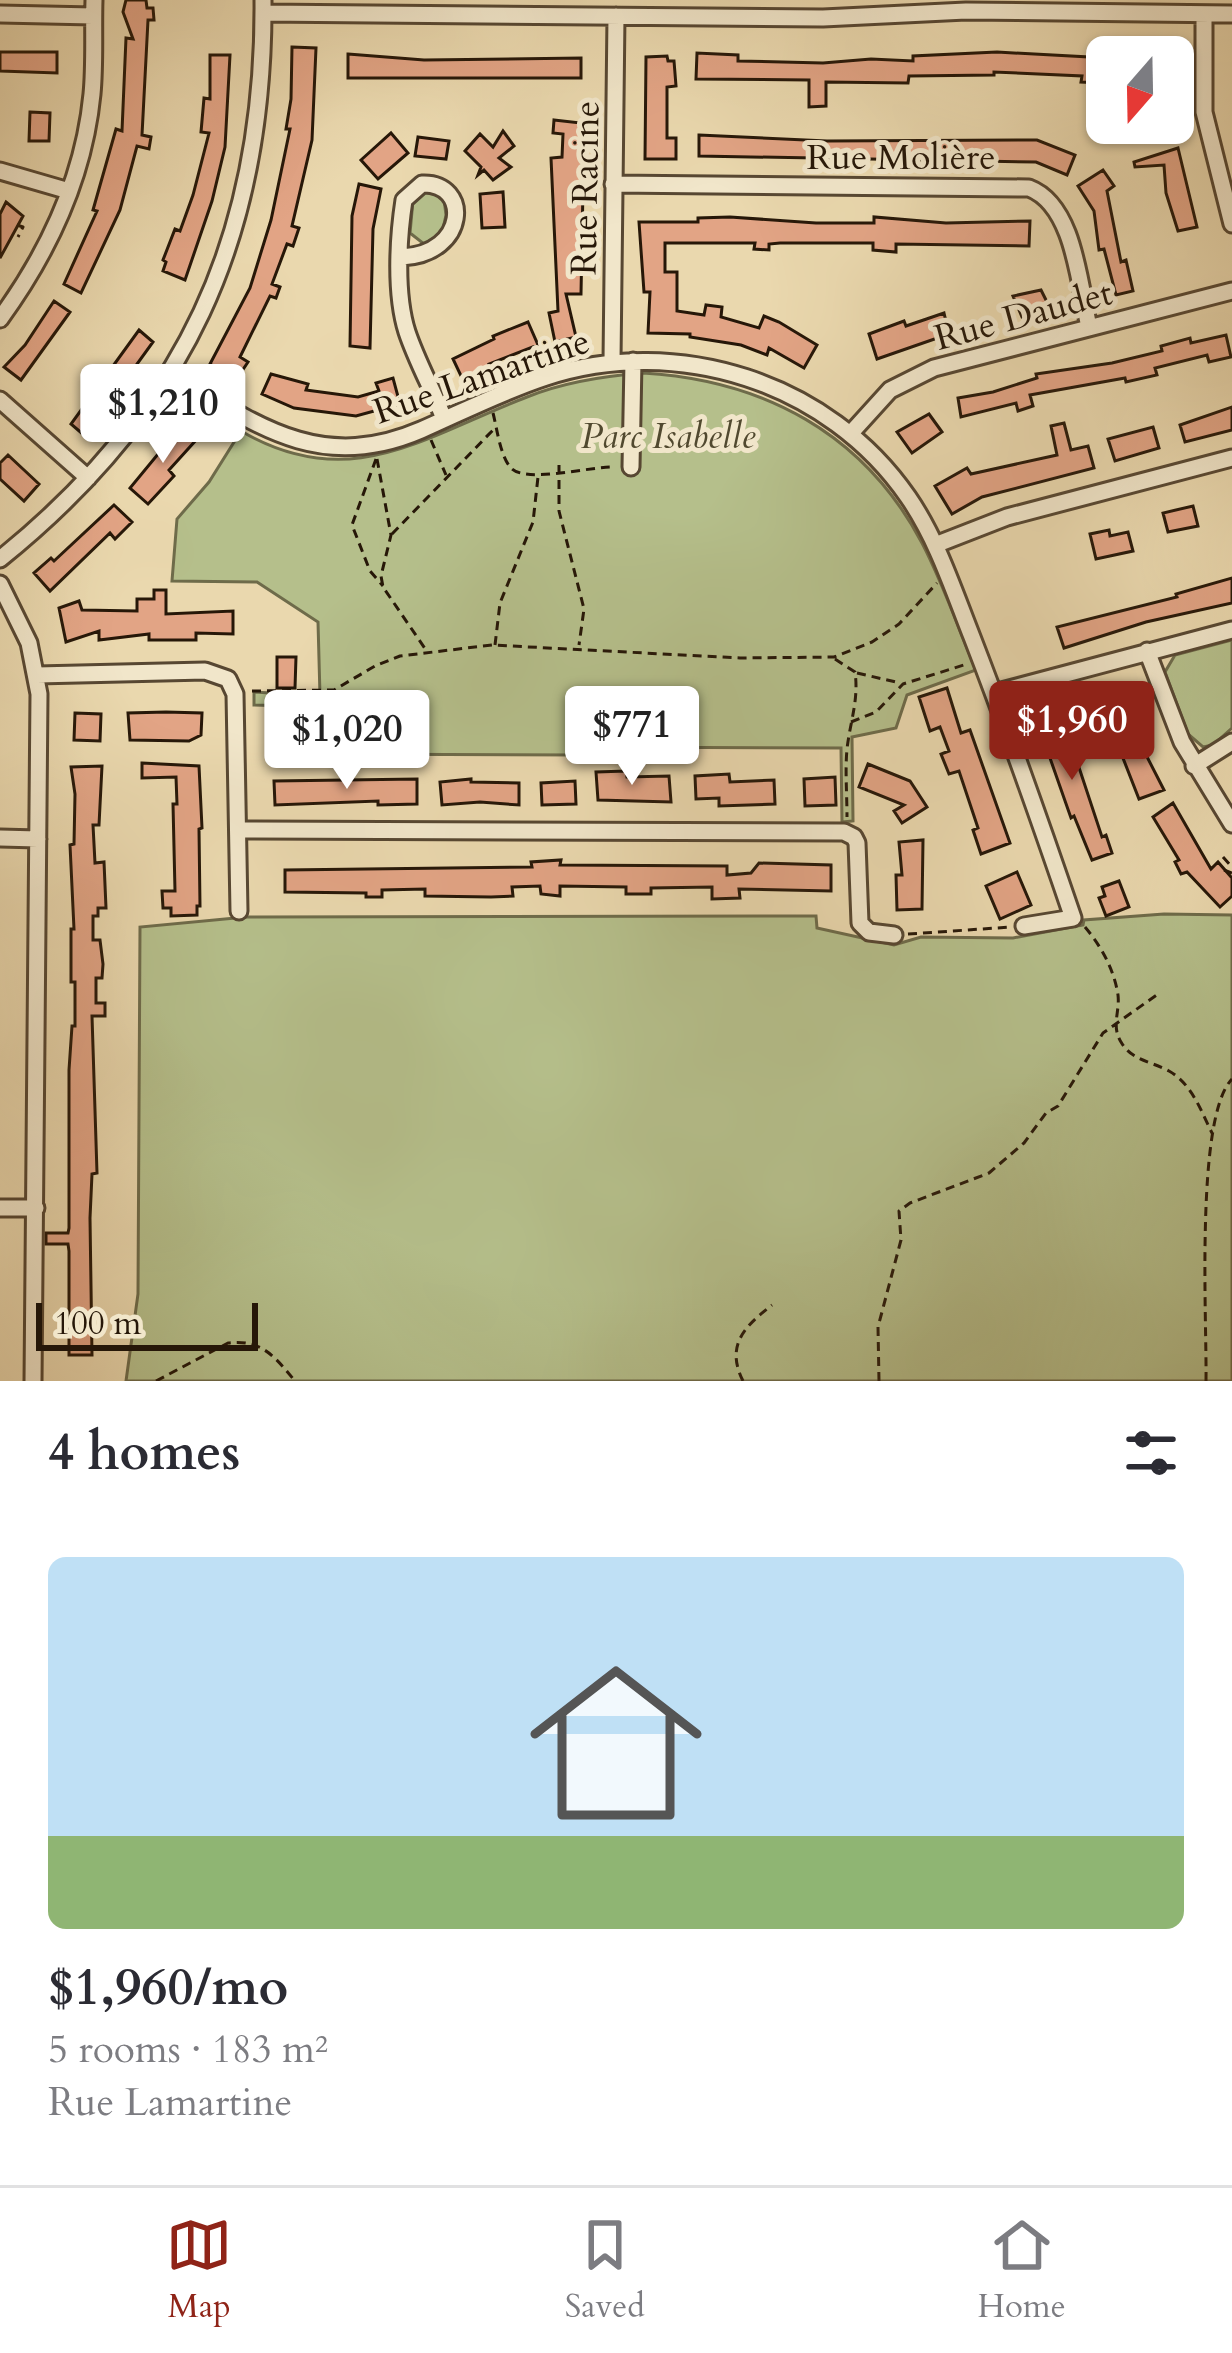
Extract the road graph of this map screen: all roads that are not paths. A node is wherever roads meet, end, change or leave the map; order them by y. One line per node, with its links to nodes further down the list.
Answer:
1 (943, 6): 2 (street); 9 (street)
2 (1069, 6): 3 (street)
3 (1098, 6): 7 (street)
4 (263, 7): 9 (street); 20 (street)
5 (93, 8): 6 (street); 12 (street)
6 (0, 14)
7 (1204, 14): 8 (street); 13 (street)
8 (1232, 14)
9 (616, 16): 11 (street, Rue Racine)
10 (0, 171): 12 (street)
11 (614, 184): 17 (street, Rue Molière); 19 (street, Rue Racine)
12 (69, 191): 16 (street)
13 (1232, 224)
14 (402, 257): 14 (street); 22 (street)
15 (1232, 291): 17 (street, Rue Daudet)
16 (0, 319)
17 (1089, 327): 23 (street, Rue Daudet)
18 (633, 361): 19 (street, Rue Lamartine); 23 (street, Rue Lamartine); 25 (street)
19 (612, 362): 22 (street, Rue Lamartine)
20 (170, 372): 22 (street, Rue Lamartine); 26 (street)
21 (0, 400): 26 (street)
22 (444, 419)
23 (851, 434): 27 (street, Rue Lamartine)
24 (1232, 458): 27 (street)
25 (631, 467)
26 (88, 478): 28 (street)
27 (935, 545): 33 (street, Rue Lamartine)
28 (0, 560)
29 (0, 584): 32 (street)
30 (1232, 630): 31 (street)
31 (1147, 651): 33 (street); 35 (street)
32 (37, 675): 37 (street); 39 (street)
33 (994, 693): 41 (street, Rue Lamartine)
34 (1232, 742): 35 (street)
35 (1194, 766): 36 (street)
36 (1232, 824)
37 (238, 830): 40 (street); 42 (street)
38 (0, 838): 39 (street)
39 (38, 839): 44 (street)
40 (238, 910)
41 (1024, 926)
42 (894, 935)
43 (0, 1208): 44 (street)
44 (36, 1208): 45 (street)
45 (33, 1381)

